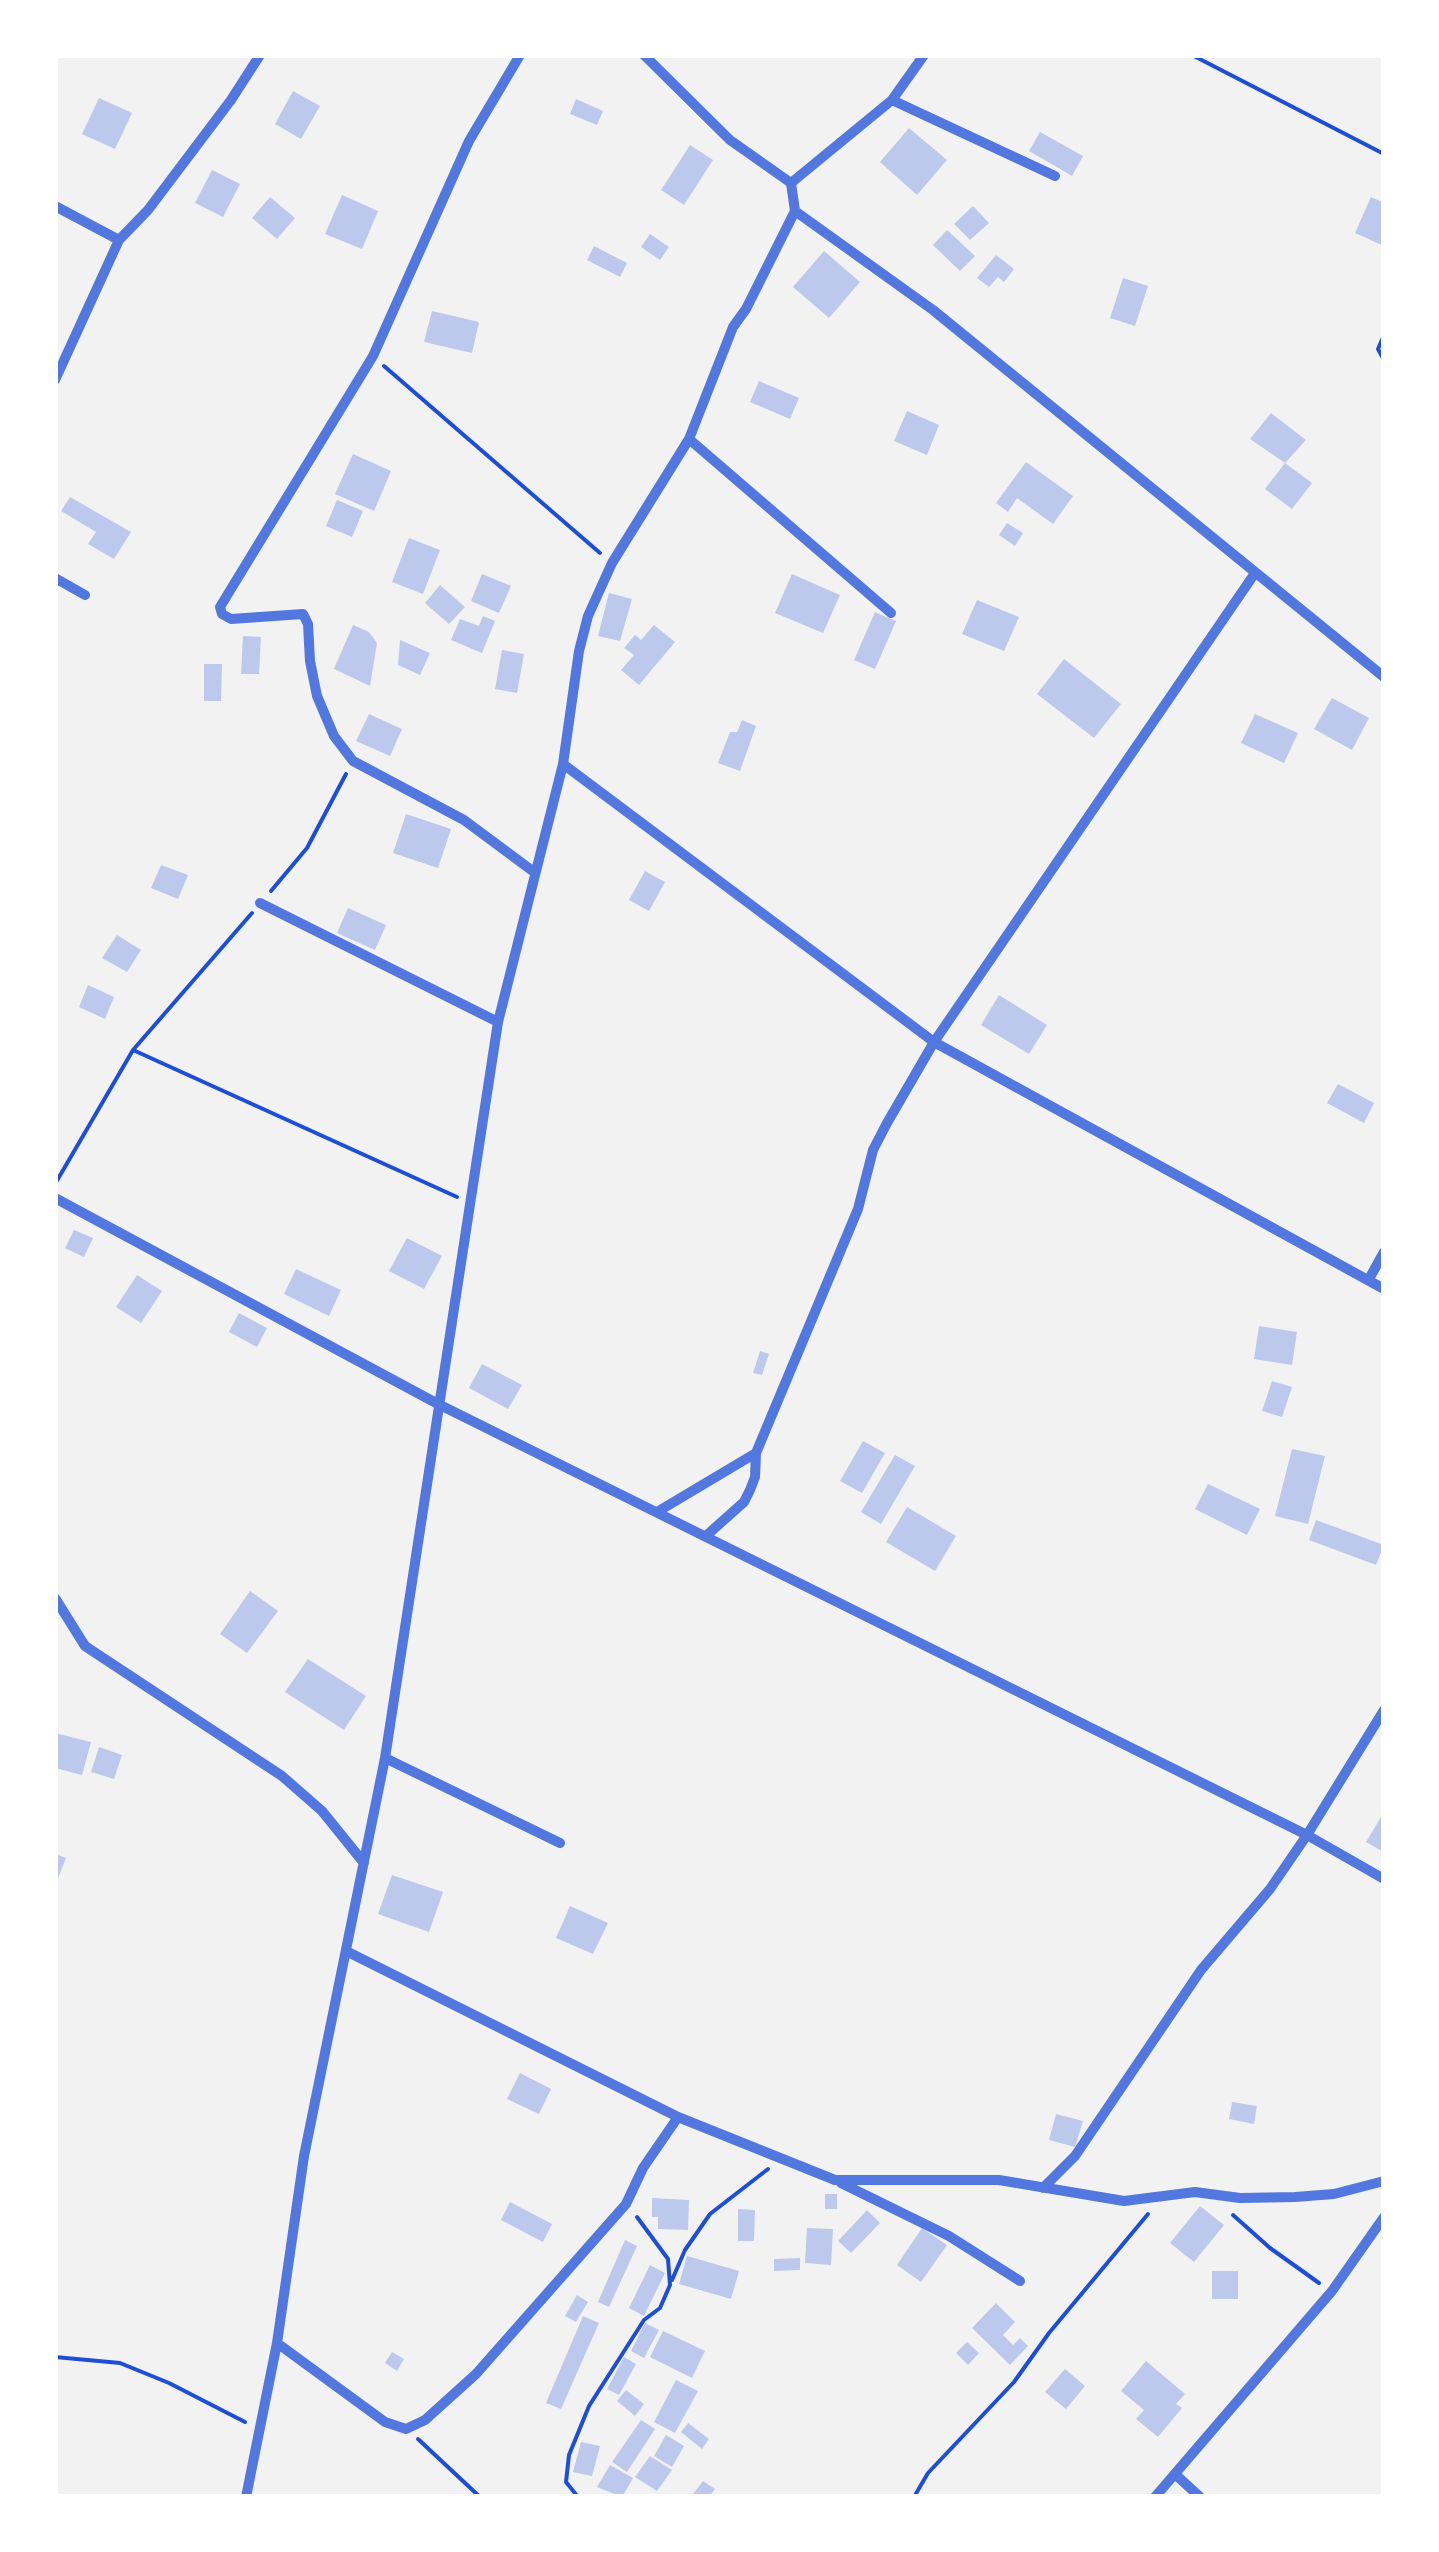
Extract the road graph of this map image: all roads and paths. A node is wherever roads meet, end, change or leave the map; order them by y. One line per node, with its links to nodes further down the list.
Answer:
1 (260, 55): 12 (street)
2 (520, 55): 14 (street)
3 (644, 55): 9 (street)
4 (924, 55): 6 (street)
5 (1192, 55): 7 (path)
6 (892, 100): 8 (street); 9 (street)
7 (1384, 154)
8 (1056, 176)
9 (791, 183): 11 (street)
10 (55, 206): 12 (street)
11 (795, 211): 17 (street); 19 (street)
12 (118, 240): 16 (street)
13 (1384, 335): 15 (path)
14 (373, 356): 18 (path); 24 (street)
15 (1384, 360)
16 (55, 380)
17 (689, 439): 18 (street); 22 (street)
18 (612, 563): 25 (street)
19 (1256, 573): 23 (street); 29 (street)
20 (55, 578): 21 (street)
21 (85, 595)
22 (891, 613)
23 (1384, 677)
24 (353, 760): 26 (street); 27 (path)
25 (564, 764): 26 (street); 29 (street)
26 (534, 872): 28 (street)
27 (260, 903): 28 (street); 30 (path)
28 (498, 1022): 33 (street)
29 (934, 1042): 35 (street); 38 (street)
30 (133, 1050): 31 (path); 33 (path)
31 (55, 1184)
32 (55, 1198): 37 (street)
33 (469, 1203): 37 (street)
34 (1384, 1252): 35 (street)
35 (1369, 1279): 36 (street)
36 (1384, 1290)
37 (438, 1404): 39 (street); 43 (street)
38 (756, 1453): 39 (street); 40 (street)
39 (656, 1512): 40 (street)
40 (706, 1535): 44 (street)
41 (55, 1598): 46 (street)
42 (1384, 1710): 44 (street)
43 (384, 1758): 45 (street); 46 (street)
44 (1308, 1835): 47 (street); 53 (street)
45 (560, 1843)
46 (364, 1863): 48 (street)
47 (1384, 1879)
48 (346, 1951): 49 (street); 61 (street)
49 (678, 2117): 50 (street); 56 (street)
50 (786, 2158): 51 (street); 59 (path)
51 (835, 2180): 53 (street); 58 (street)
52 (1384, 2182): 54 (street)
53 (1042, 2188): 55 (street)
54 (1210, 2194): 55 (street); 60 (path)
55 (1161, 2198): 69 (path)
56 (626, 2204): 59 (path); 64 (street)
57 (1384, 2216): 60 (street)
58 (1020, 2280)
59 (670, 2285): 68 (path)
60 (1332, 2292): 65 (street)
61 (277, 2343): 63 (street); 64 (street)
62 (55, 2357): 63 (path)
63 (258, 2429): 66 (street)
64 (406, 2429): 67 (path)
65 (1176, 2475): 70 (street); 71 (street)
66 (246, 2497)
67 (480, 2497)
68 (578, 2497)
69 (914, 2497)
70 (1155, 2497)
71 (1200, 2497)

